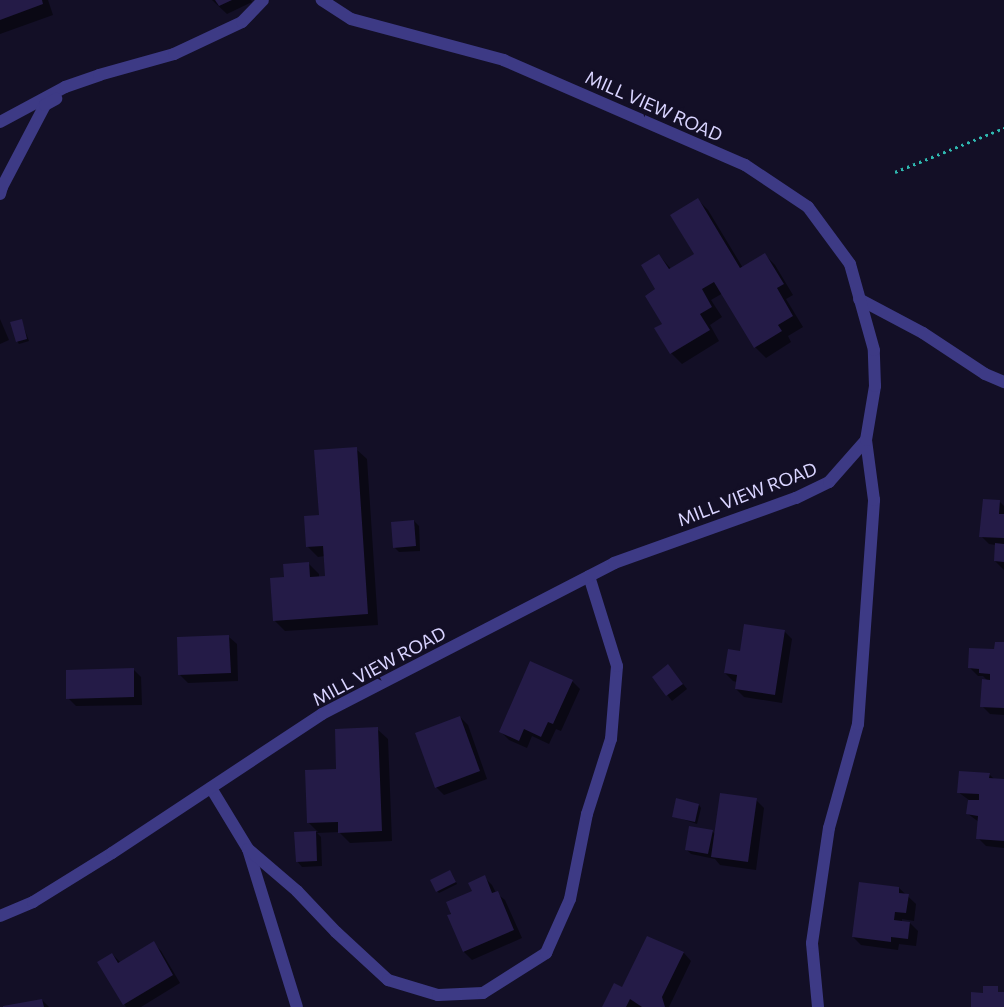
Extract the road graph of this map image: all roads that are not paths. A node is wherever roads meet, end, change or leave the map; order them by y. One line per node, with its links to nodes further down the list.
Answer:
1 (263, 0): 3 (street)
2 (322, 0): 6 (street, MILL VIEW ROAD)
3 (99, 75): 4 (street); 5 (street)
4 (0, 122)
5 (0, 194)
6 (859, 299): 7 (street); 8 (street, MILL VIEW ROAD)
7 (1004, 382)
8 (866, 440): 9 (street, MILL VIEW ROAD); 14 (street)
9 (589, 576): 10 (street, MILL VIEW ROAD); 11 (street)
10 (211, 788): 11 (street); 12 (street, MILL VIEW ROAD)
11 (248, 849): 13 (street)
12 (0, 916)
13 (297, 1007)
14 (818, 1007)

